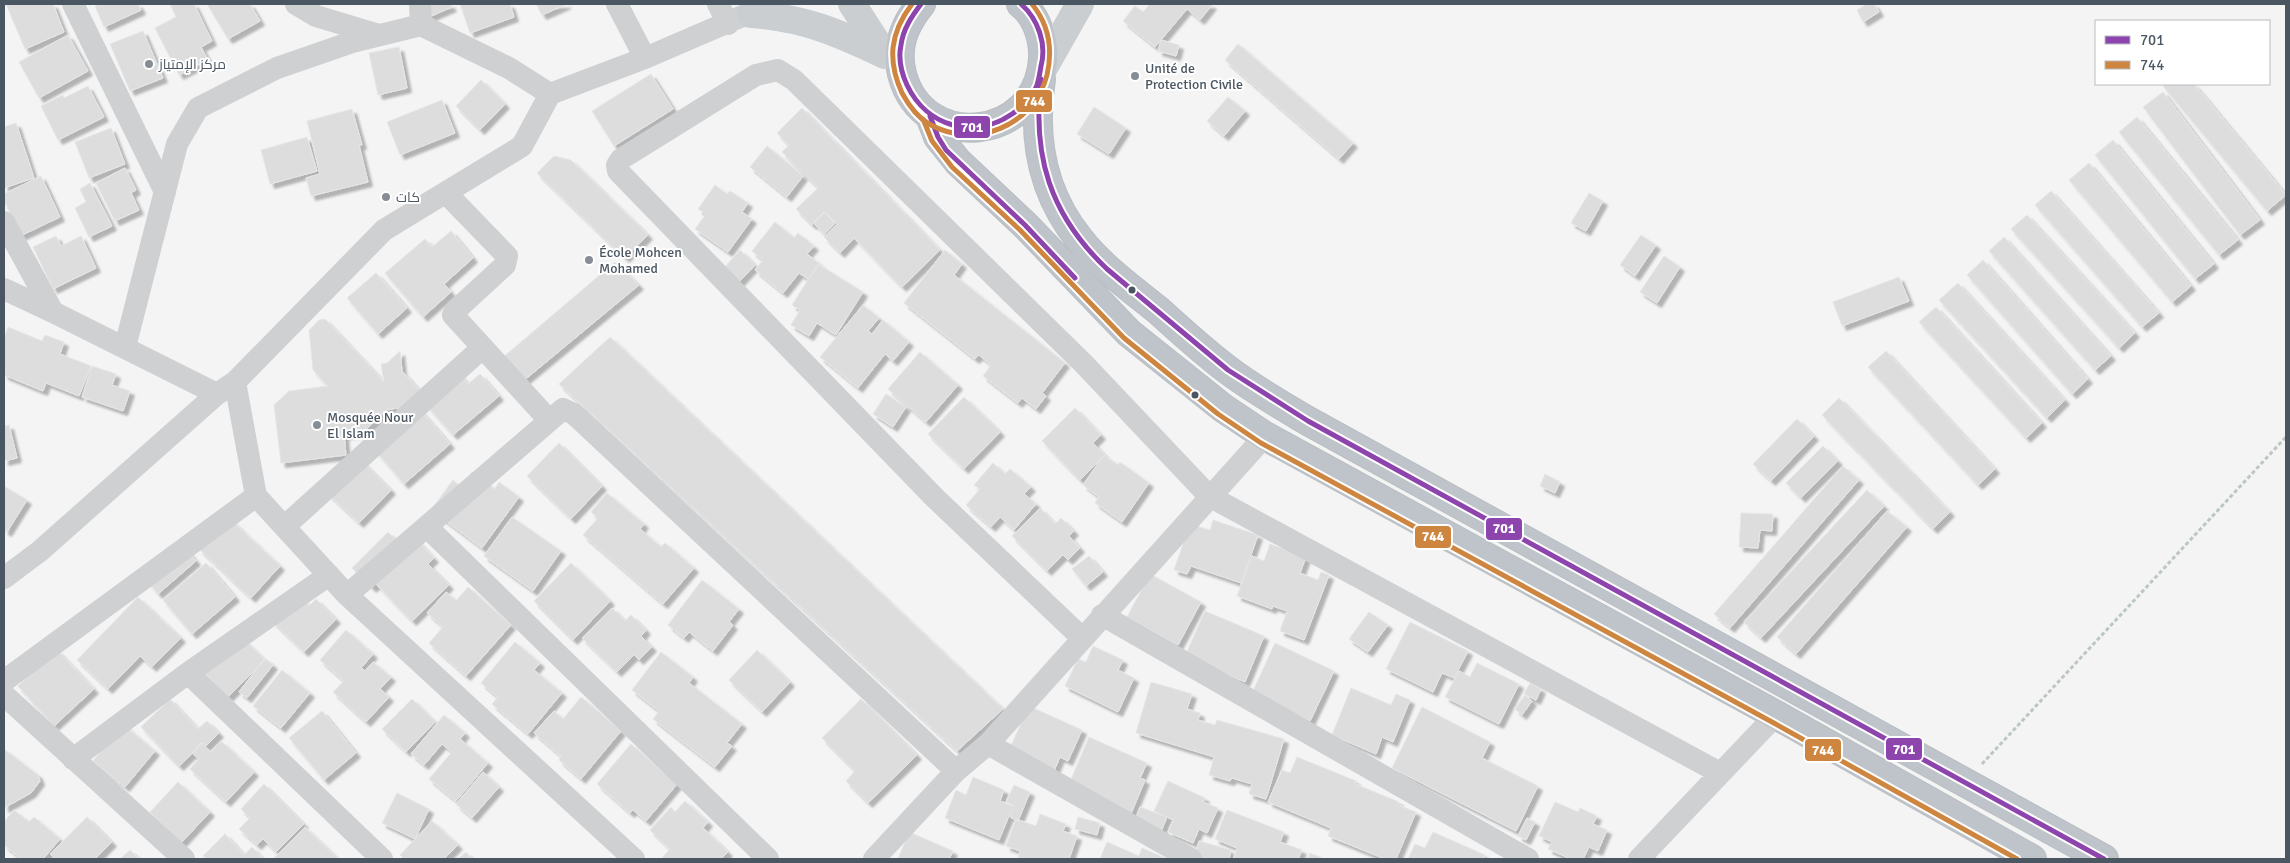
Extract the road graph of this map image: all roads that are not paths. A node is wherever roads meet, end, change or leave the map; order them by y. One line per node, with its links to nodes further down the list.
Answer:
1 (73, 4): 18 (street)
2 (296, 4): 11 (street)
3 (617, 4): 13 (street)
4 (718, 4): 10 (street)
5 (852, 4): 12 (main road)
6 (921, 4): 15 (highway)
7 (1021, 4): 14 (highway)
8 (1076, 8): 14 (main road)
9 (420, 14): 11 (street); 16 (street)
10 (750, 14): 12 (main road); 13 (street)
11 (382, 36): 18 (street)
12 (885, 55): 15 (main road)
13 (645, 58): 16 (street)
14 (1041, 75): 17 (highway); 54 (highway)
15 (905, 84): 17 (highway)
16 (550, 94): 19 (street)
17 (930, 116): 27 (highway)
18 (165, 192): 23 (street)
19 (446, 193): 24 (street); 25 (street)
20 (4, 222): 22 (street)
21 (4, 289): 22 (street)
22 (53, 312): 23 (street)
23 (125, 347): 25 (street)
24 (482, 349): 26 (street); 30 (street)
25 (226, 388): 28 (street); 33 (street)
26 (549, 420): 31 (street); 43 (street)
27 (1265, 436): 29 (street); 40 (highway)
28 (256, 496): 30 (street); 38 (street)
29 (1209, 496): 35 (street); 36 (street); 44 (street)
30 (285, 526): 32 (street)
31 (427, 527): 34 (street); 48 (street)
32 (329, 576): 34 (street); 37 (street)
33 (4, 578)
34 (347, 595): 47 (street)
35 (1102, 615): 36 (street); 51 (street)
36 (1082, 638): 41 (street)
37 (188, 673): 42 (street); 46 (street)
38 (4, 682)
39 (4, 695): 42 (street)
40 (1776, 715): 44 (street); 53 (highway)
41 (988, 744): 43 (street); 50 (street)
42 (73, 759): 45 (street)
43 (956, 771): 49 (street)
44 (1720, 773): 52 (street)
45 (184, 859)
46 (382, 859)
47 (634, 859)
48 (768, 859)
49 (874, 859)
50 (1192, 859)
51 (1528, 859)
52 (1639, 859)
53 (2032, 859)
54 (2104, 859)

